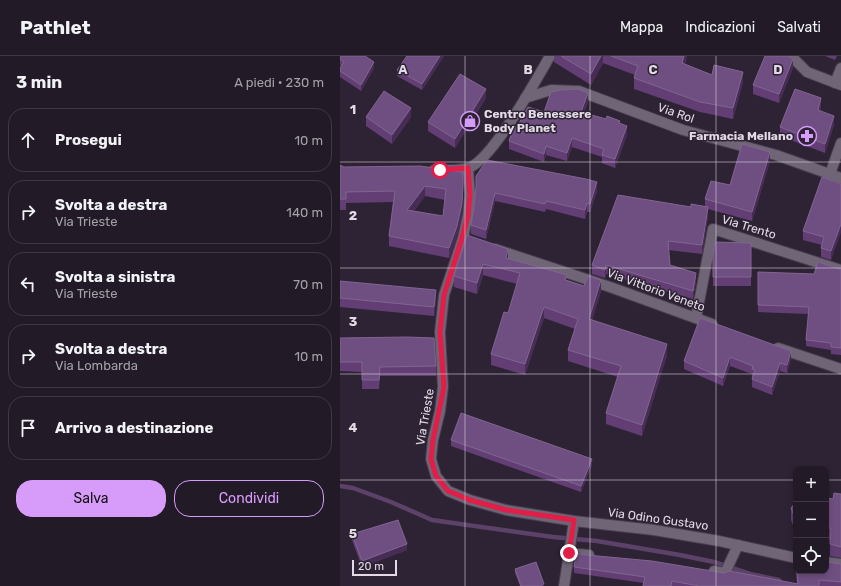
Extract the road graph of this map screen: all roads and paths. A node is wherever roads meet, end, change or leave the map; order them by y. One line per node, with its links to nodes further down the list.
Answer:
1 (550, 56): 5 (street)
2 (783, 56): 4 (street)
3 (841, 68): 4 (street)
4 (838, 84)
5 (525, 98): 7 (street); 9 (street, Via Rol)
6 (841, 143): 9 (street)
7 (468, 168): 8 (street); 17 (street, Via Trieste)
8 (426, 170)
9 (830, 174): 10 (street, Via Rol)
10 (841, 178)
11 (485, 246): 13 (street, Via Vittorio Veneto)
12 (841, 270): 13 (street, Via Trento)
13 (696, 318): 14 (street, Via Vittorio Veneto)
14 (723, 328)
15 (771, 346): 16 (street)
16 (841, 369)
17 (574, 520): 18 (street, Via Odino Gustavo); 19 (street)
18 (738, 545): 21 (street, Via Odino Gustavo); 24 (street)
19 (569, 553): 20 (street); 25 (street)
20 (600, 556)
21 (793, 557)
22 (829, 562): 23 (street)
23 (841, 564)
24 (704, 570)
25 (564, 586)

